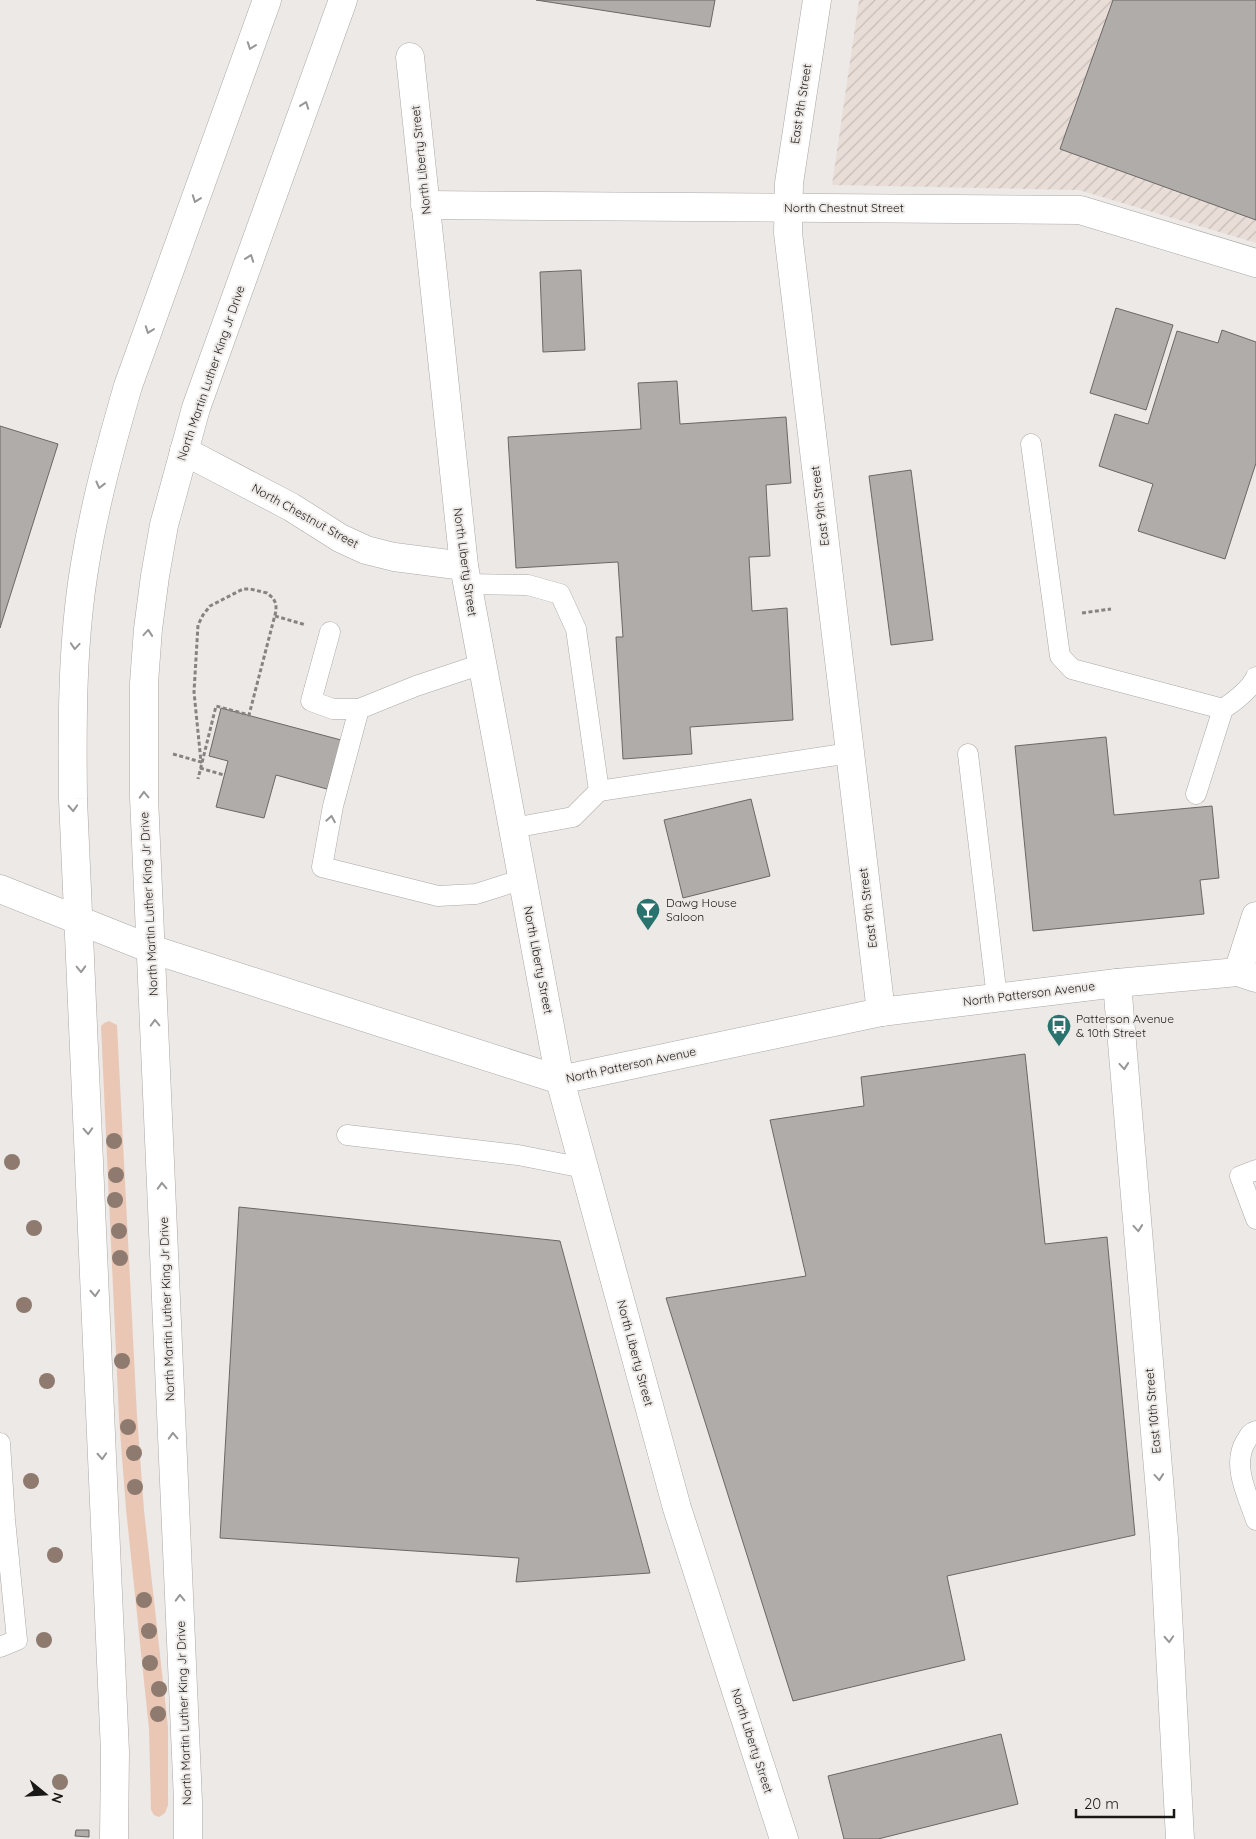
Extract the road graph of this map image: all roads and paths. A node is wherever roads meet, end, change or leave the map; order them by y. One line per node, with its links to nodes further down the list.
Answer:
1 (267, 0): 31 (main road, one-way to 31)
2 (343, 0): 9 (main road, North Martin Luther King Jr Drive, one-way to 2)
3 (817, 0): 6 (main road, East 9th Street)
4 (410, 57): 5 (main road, North Liberty Street)
5 (425, 205): 6 (main road, North Chestnut Street); 10 (main road, North Liberty Street)
6 (788, 208): 7 (main road, North Chestnut Street); 19 (main road, East 9th Street)
7 (1256, 263)
8 (1031, 444): 17 (lane)
9 (184, 451): 10 (main road, North Chestnut Street); 32 (main road, North Martin Luther King Jr Drive, one-way to 9)
10 (465, 575): 14 (main road, North Liberty Street); 25 (lane)
11 (1111, 609): 12 (path)
12 (1096, 612)
13 (330, 632): 16 (lane)
14 (482, 664): 16 (lane); 27 (main road, North Liberty Street)
15 (1256, 677): 17 (lane)
16 (359, 708): 28 (lane, one-way to 16)
17 (1223, 709): 26 (lane)
18 (168, 752): 21 (path)
19 (850, 753): 25 (lane); 36 (main road, East 9th Street)
20 (968, 754): 35 (lane)
21 (201, 762): 21 (path); 22 (path)
22 (200, 768): 23 (path); 24 (path)
23 (224, 775)
24 (198, 779)
25 (599, 791): 27 (lane)
26 (1196, 794)
27 (512, 828): 28 (main road, North Liberty Street)
28 (523, 879): 37 (main road, North Liberty Street)
29 (0, 889): 31 (main road, North Patterson Avenue)
30 (1256, 916): 33 (main road)
31 (79, 920): 32 (main road, North Patterson Avenue); 46 (main road, one-way to 46)
32 (151, 949): 37 (main road, North Patterson Avenue); 47 (main road, North Martin Luther King Jr Drive, one-way to 32)
33 (1247, 975): 34 (main road, North Patterson Avenue)
34 (1117, 983): 35 (main road, North Patterson Avenue); 49 (main road, East 10th Street, one-way to 49)
35 (997, 998): 36 (main road, North Patterson Avenue)
36 (881, 1012): 37 (main road, North Patterson Avenue)
37 (560, 1080): 39 (main road, North Liberty Street)
38 (347, 1135): 39 (lane)
39 (584, 1168): 48 (main road, North Liberty Street)
40 (1256, 1170): 41 (lane)
41 (1256, 1219)
42 (1256, 1431): 44 (lane)
43 (0, 1442): 45 (lane)
44 (1256, 1520)
45 (0, 1647)
46 (114, 1839)
47 (188, 1839)
48 (784, 1839)
49 (1180, 1839)

